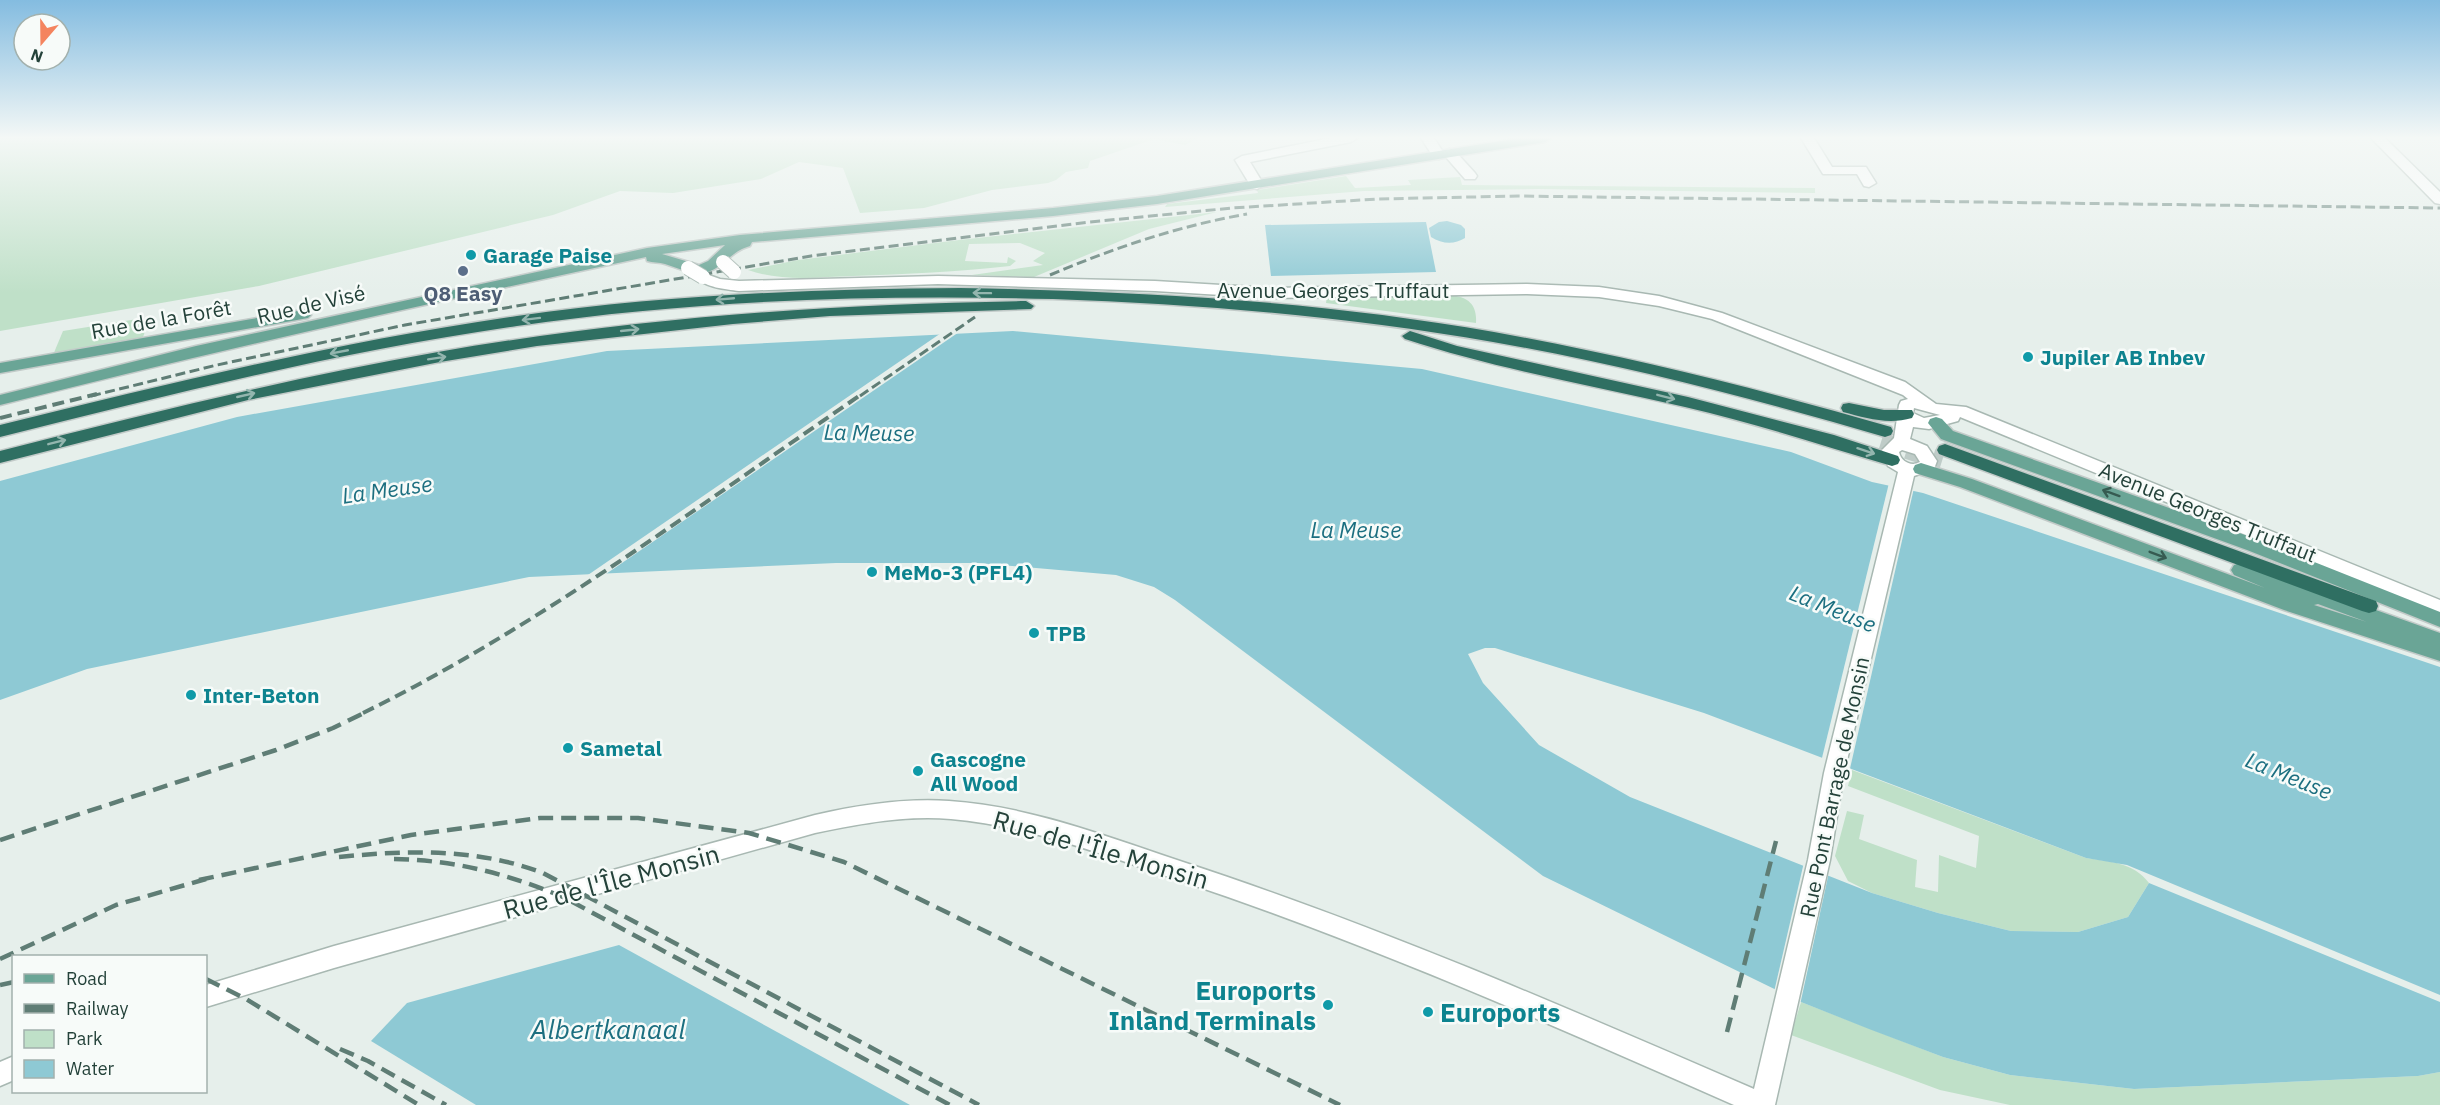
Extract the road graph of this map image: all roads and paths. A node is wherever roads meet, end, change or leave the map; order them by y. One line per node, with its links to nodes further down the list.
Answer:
1 (1225, 190): 2 (main road, Rue de Visé)
2 (755, 239): 3 (main road, Rue de Visé); 5 (main road, Rue de Visé)
3 (700, 245): 4 (main road, Rue de Visé); 5 (main road); 6 (main road)
4 (633, 257): 6 (main road, Rue de Visé); 8 (main road, Rue de Visé)
5 (724, 262): 6 (main road, Rue de Visé); 7 (street, Avenue Georges Truffaut)
6 (684, 266): 7 (street, Avenue Georges Truffaut, bridge)
7 (768, 284): 13 (street, Avenue Georges Truffaut)
8 (363, 314): 11 (main road, Rue de la Forêt); 12 (main road, Rue de Visé)
9 (1428, 327): 10 (highway); 13 (highway); 14 (highway, one-way to 14)
10 (1410, 336): 16 (highway, one-way to 10); 17 (highway, one-way to 17)
11 (0, 368)
12 (0, 400)
13 (1923, 414): 15 (street); 17 (street); 20 (street, Avenue Georges Truffaut); 21 (main road, one-way to 13)
14 (0, 431)
15 (1899, 444): 17 (street); 17 (street)
16 (0, 457)
17 (1909, 466): 25 (main road, one-way to 25); 27 (street, Rue Pont Barrage de Monsin)
18 (2240, 570): 19 (highway); 23 (main road); 24 (main road)
19 (2369, 606): 22 (main road)
20 (2440, 608)
21 (2440, 620)
22 (2440, 632)
23 (2440, 641)
24 (2440, 647)
25 (2440, 653)
26 (207, 996): 27 (street, Rue de l'Île Monsin)
27 (1762, 1105)

